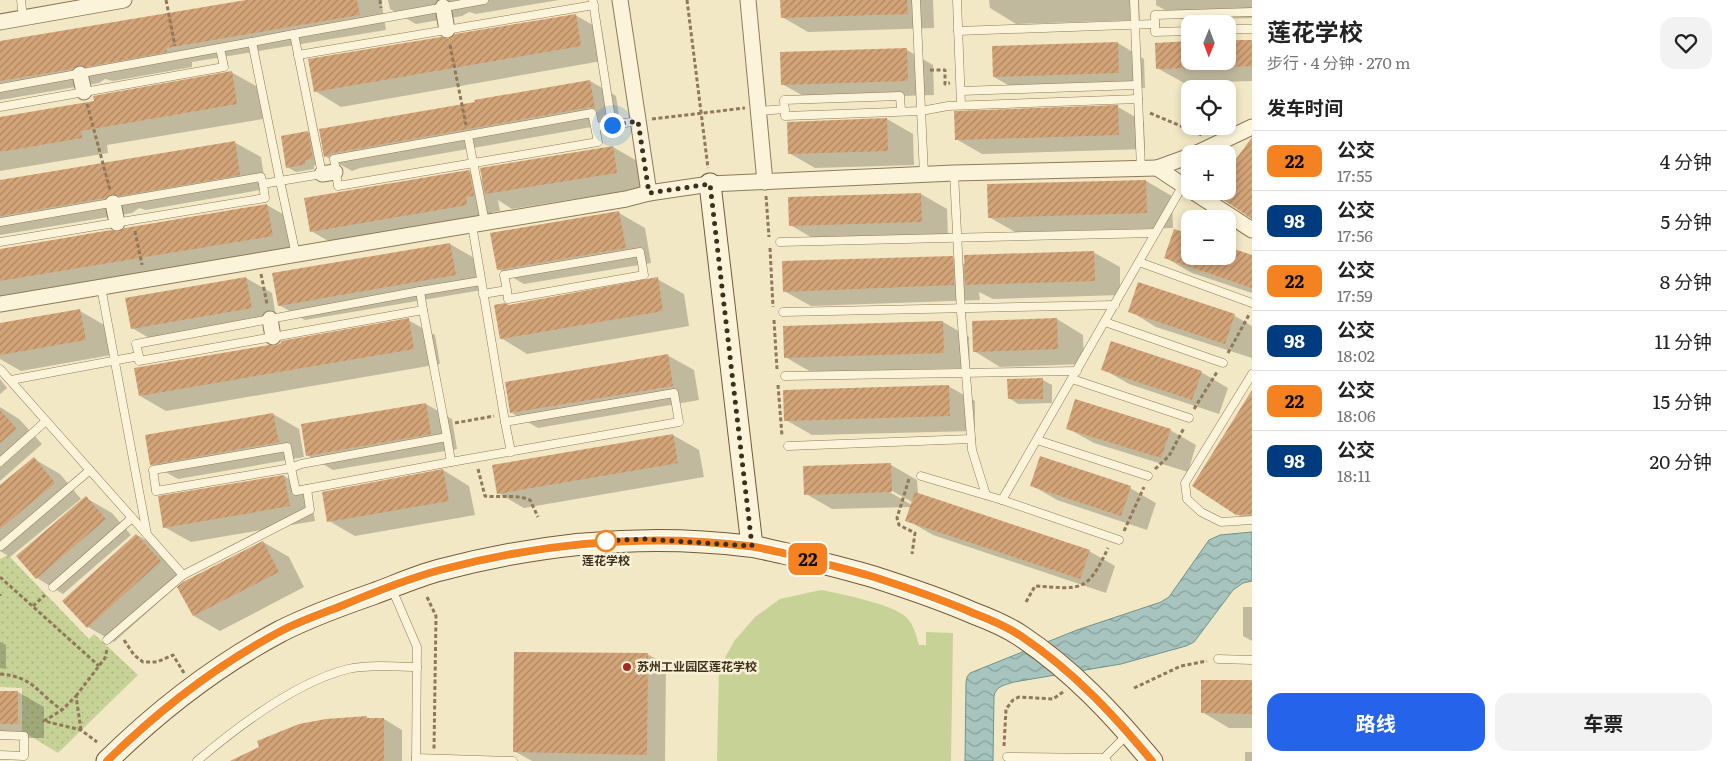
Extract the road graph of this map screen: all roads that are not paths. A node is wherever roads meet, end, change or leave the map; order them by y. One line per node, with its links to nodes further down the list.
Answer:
1 (20, 0): 12 (lane)
2 (124, 0): 12 (street)
3 (484, 0): 10 (lane)
4 (620, 0): 37 (street)
5 (748, 0): 33 (street)
6 (916, 0): 35 (lane)
7 (957, 0): 19 (lane)
8 (1134, 0): 14 (lane)
9 (593, 2): 18 (lane); 38 (lane)
10 (443, 7): 18 (street); 21 (lane)
11 (1252, 12): 15 (lane)
12 (24, 18): 13 (street)
13 (0, 22)
14 (1135, 24): 15 (lane); 19 (lane); 26 (lane)
15 (1155, 24): 20 (lane)
16 (1236, 29): 17 (lane)
17 (1252, 29)
18 (447, 30): 24 (lane)
19 (958, 31): 27 (lane)
20 (1181, 31)
21 (294, 34): 22 (lane); 24 (lane)
22 (252, 42): 23 (lane); 50 (lane)
23 (220, 48): 25 (lane); 29 (lane)
24 (298, 55): 47 (lane)
25 (80, 74): 28 (lane); 29 (street)
26 (1137, 85): 27 (lane); 30 (lane)
27 (961, 87): 31 (lane)
28 (0, 88)
29 (84, 92): 32 (lane)
30 (1138, 99): 31 (lane); 45 (lane)
31 (961, 106): 35 (lane)
32 (0, 107)
33 (758, 109): 34 (lane); 51 (street)
34 (785, 109): 36 (lane); 36 (lane)
35 (921, 110): 36 (lane); 49 (lane)
36 (901, 111)
37 (638, 121): 38 (lane); 55 (street)
38 (612, 125): 39 (lane)
39 (595, 127): 41 (lane); 44 (lane)
40 (1252, 127): 42 (street)
41 (468, 136): 44 (lane); 47 (lane)
42 (1213, 145)
43 (1181, 159): 46 (street)
44 (473, 163): 47 (lane); 61 (lane)
45 (1141, 168): 46 (street); 48 (street)
46 (1157, 168): 54 (street)
47 (329, 173): 50 (lane)
48 (954, 173): 49 (street); 64 (lane)
49 (924, 175): 51 (street)
50 (280, 181): 52 (lane); 67 (lane)
51 (765, 182): 53 (street)
52 (263, 184): 58 (lane); 60 (lane)
53 (710, 184): 55 (street); 117 (main road)
54 (1181, 184)
55 (649, 193): 61 (street)
56 (1181, 198): 63 (lane)
57 (1205, 200): 62 (street)
58 (113, 202): 59 (lane); 60 (street)
59 (0, 222)
60 (118, 223): 65 (lane)
61 (478, 224): 67 (street); 69 (lane)
62 (1252, 230)
63 (1155, 233): 64 (lane); 68 (lane)
64 (957, 238): 66 (lane); 77 (lane)
65 (0, 242)
66 (780, 242)
67 (296, 255): 70 (street)
68 (1138, 262): 74 (lane); 76 (lane)
69 (481, 281): 72 (lane); 73 (lane)
70 (101, 287): 75 (street); 84 (lane)
71 (507, 290): 71 (lane); 73 (lane)
72 (420, 291): 78 (lane); 80 (lane)
73 (483, 294): 93 (lane)
74 (1252, 303)
75 (0, 304)
76 (1114, 305): 77 (lane); 81 (lane)
77 (961, 308): 79 (lane); 88 (lane)
78 (423, 310): 82 (lane); 96 (lane)
79 (783, 312)
80 (270, 319): 82 (street); 83 (lane)
81 (1104, 322): 85 (lane); 86 (lane)
82 (273, 337): 83 (lane)
83 (139, 356): 84 (lane)
84 (115, 360): 92 (lane); 108 (lane)
85 (1223, 362)
86 (1077, 370): 88 (lane); 91 (lane)
87 (1, 371): 92 (lane)
88 (966, 373): 90 (lane); 97 (lane)
89 (1252, 374): 113 (lane)
90 (785, 376)
91 (1072, 379): 94 (lane); 98 (lane)
92 (10, 380): 95 (lane)
93 (505, 418): 100 (lane); 100 (lane)
94 (1189, 418)
95 (46, 421): 101 (lane); 104 (lane)
96 (447, 437): 102 (lane); 103 (lane)
97 (971, 439): 99 (lane); 110 (lane)
98 (1037, 440): 106 (lane); 111 (lane)
99 (788, 446)
100 (511, 452): 102 (lane)
101 (0, 462)
102 (451, 462): 109 (lane)
103 (291, 468): 107 (lane); 107 (lane); 109 (lane)
104 (90, 470): 112 (lane); 116 (lane)
105 (920, 476): 110 (lane)
106 (1148, 476)
107 (154, 480): 108 (lane)
108 (137, 483): 114 (lane)
109 (307, 489): 118 (lane)
110 (986, 496): 111 (lane)
111 (1002, 500): 115 (lane)
112 (132, 518): 114 (lane); 119 (lane)
113 (1252, 520)
114 (147, 534): 118 (lane)
115 (1119, 540)
116 (0, 546)
117 (752, 546): 120 (main road); 125 (main road)
118 (183, 575): 121 (lane)
119 (53, 587)
120 (391, 587): 124 (lane); 131 (main road)
121 (107, 640)
122 (1218, 660): 123 (lane)
123 (1252, 660)
124 (417, 667): 129 (lane); 132 (lane)
125 (1129, 733): 130 (lane); 134 (main road)
126 (0, 735): 127 (lane)
127 (0, 755)
128 (1007, 757): 130 (lane)
129 (416, 760): 133 (lane)
130 (1106, 760)
131 (107, 761)
132 (197, 761)
133 (513, 761)
134 (1152, 761)

